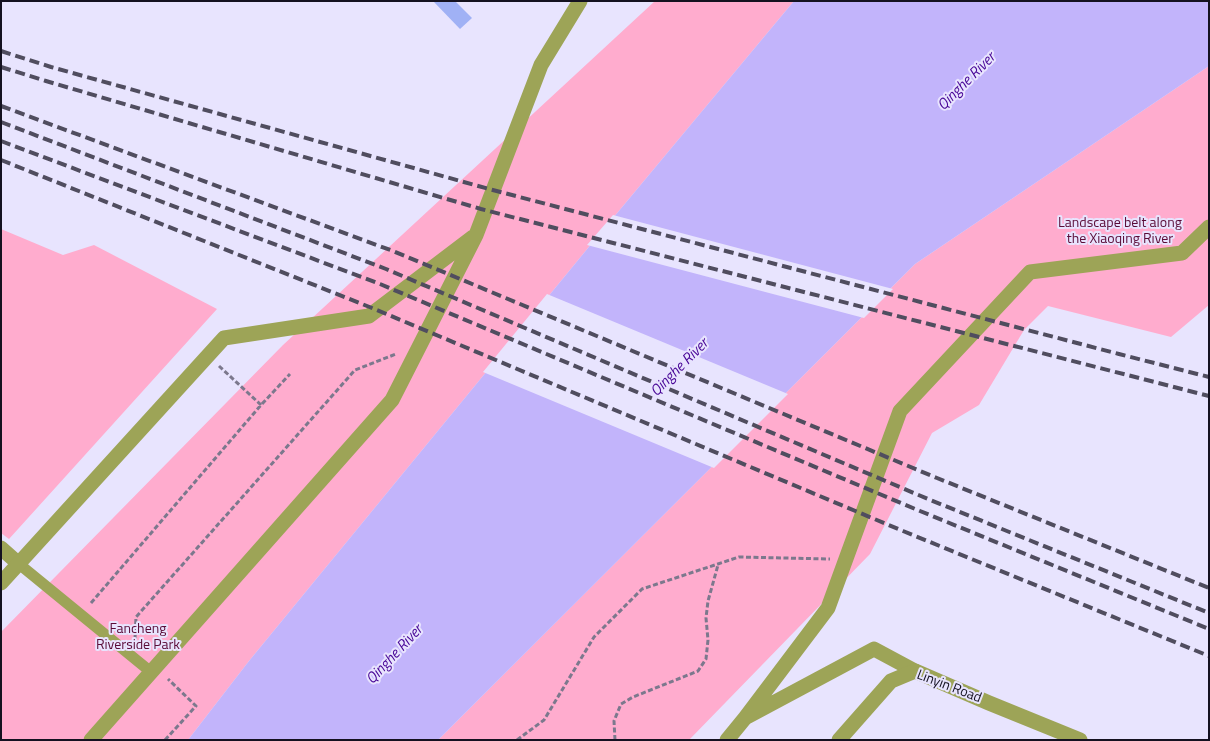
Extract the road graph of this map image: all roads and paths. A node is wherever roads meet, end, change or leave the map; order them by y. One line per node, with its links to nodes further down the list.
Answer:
1 (580, 1): 3 (street)
2 (1209, 227): 9 (street)
3 (476, 235): 4 (street); 5 (street)
4 (420, 345): 14 (path); 15 (street)
5 (208, 356): 7 (path); 10 (street)
6 (290, 374): 7 (path)
7 (261, 405): 13 (path)
8 (1, 548): 10 (street)
9 (846, 559): 11 (path); 17 (street)
10 (19, 564): 12 (street); 13 (lane)
11 (718, 564): 20 (path); 21 (path)
12 (1, 583)
13 (81, 614): 14 (lane)
14 (133, 657): 15 (lane)
15 (154, 669): 18 (street); 19 (path)
16 (915, 671): 17 (street); 23 (street, Linyin Road); 24 (street, Linyin Road)
17 (745, 718): 22 (street)
18 (91, 740)
19 (165, 740)
20 (517, 740)
21 (615, 740)
22 (727, 740)
23 (839, 740)
24 (1080, 740)

